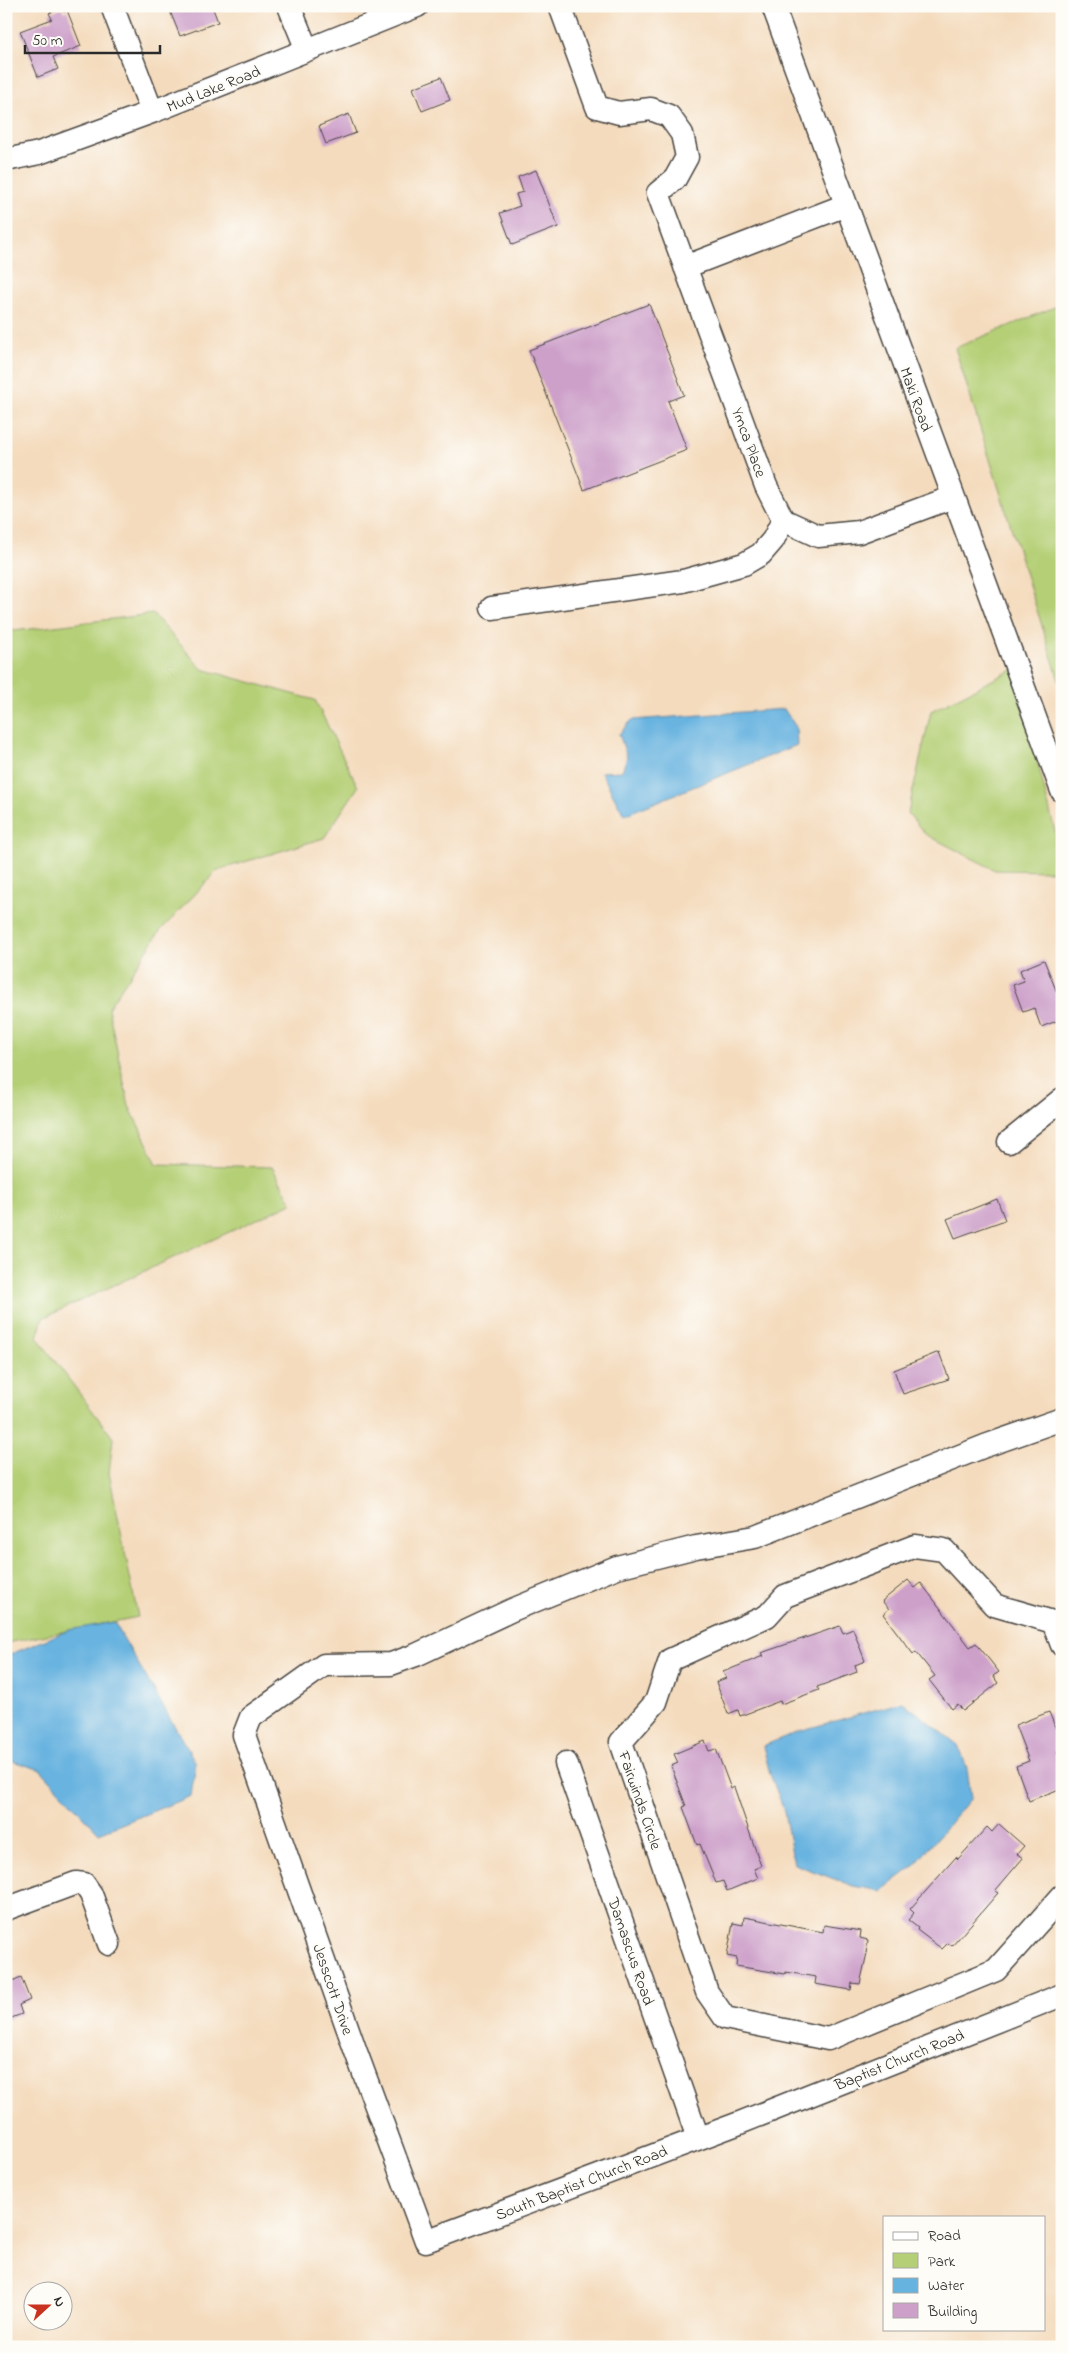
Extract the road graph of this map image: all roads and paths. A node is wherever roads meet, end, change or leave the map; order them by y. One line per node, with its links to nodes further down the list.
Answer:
1 (112, 6): 7 (street)
2 (289, 6): 6 (street)
3 (417, 6): 6 (street, Mud Lake Road)
4 (560, 6): 10 (street, Ymca Place)
5 (773, 6): 9 (street, Maki Road)
6 (307, 50): 7 (street, Mud Lake Road)
7 (152, 112): 8 (street, Mud Lake Road)
8 (6, 160)
9 (846, 205): 10 (street); 11 (street, Maki Road)
10 (685, 267): 12 (street, Ymca Place)
11 (953, 497): 12 (street); 14 (street, Maki Road)
12 (783, 520): 13 (street)
13 (492, 608)
14 (1062, 791)
15 (1062, 1099): 16 (street)
16 (1009, 1142)
17 (1062, 1419): 26 (street, Jesscott Drive)
18 (1062, 1645): 20 (street, Fairwinds Circle)
19 (566, 1763): 25 (street, Damascus Road)
20 (1059, 1899)
21 (6, 1909): 22 (street)
22 (109, 1944)
23 (1062, 1995): 24 (street, Baptist Church Road)
24 (737, 2124): 25 (street, South Baptist Church Road)
25 (698, 2138): 26 (street, South Baptist Church Road)
26 (426, 2241)

